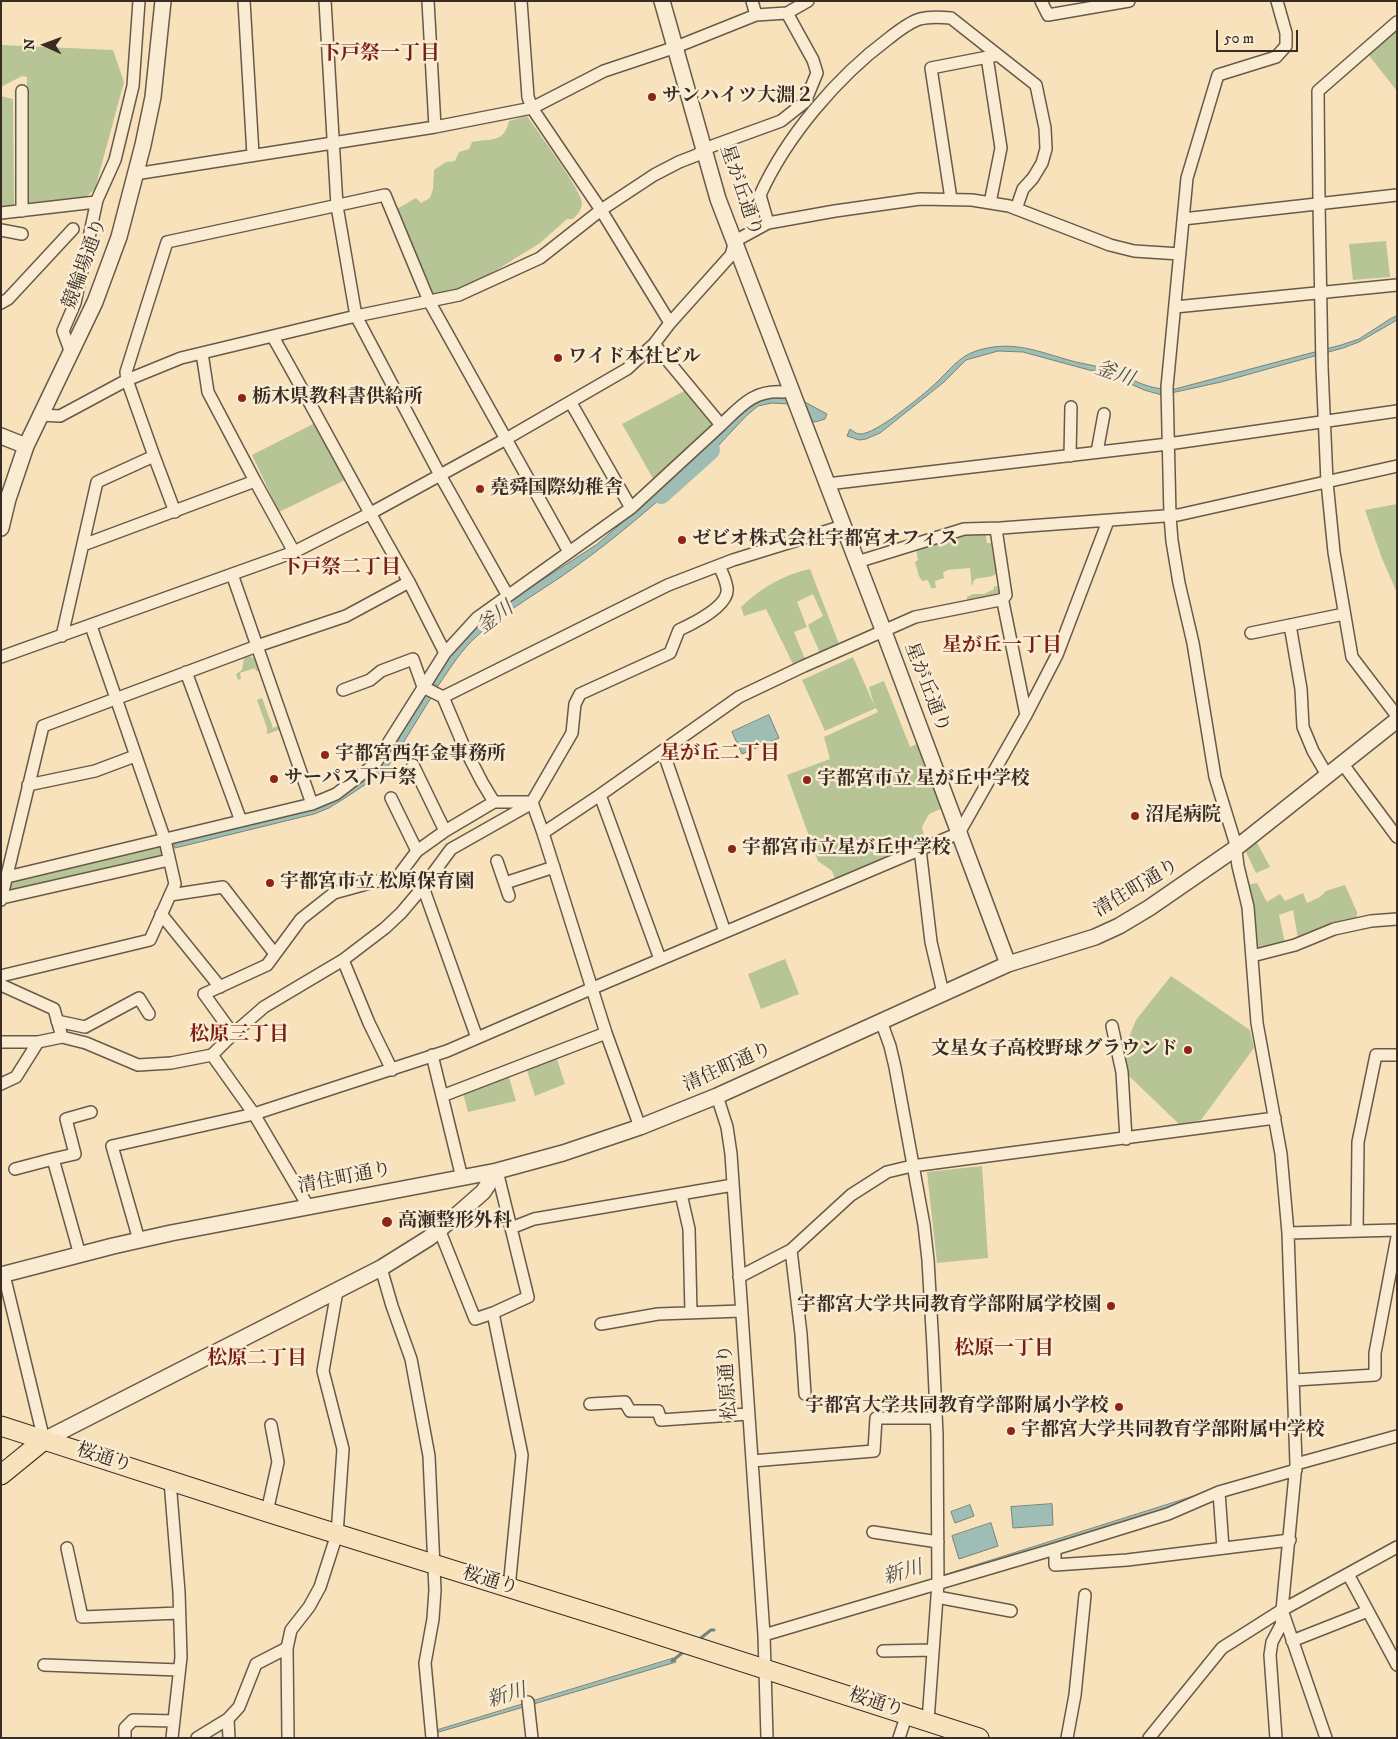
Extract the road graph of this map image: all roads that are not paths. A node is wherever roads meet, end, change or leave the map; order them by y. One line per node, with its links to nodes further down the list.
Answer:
1 (139, 1): 27 (street)
2 (163, 1): 24 (street, 競輪場通り)
3 (244, 1): 23 (street)
4 (325, 1): 21 (street)
5 (428, 1): 20 (street)
6 (521, 1): 19 (street)
7 (662, 1): 16 (street, 星が丘通り)
8 (752, 1): 14 (street)
9 (808, 1): 13 (street)
10 (1040, 1): 11 (street)
11 (1129, 1)
12 (1277, 1): 35 (street)
13 (787, 13): 14 (street); 22 (street)
14 (756, 15): 16 (street)
15 (1397, 22): 29 (street)
16 (676, 47): 19 (street); 22 (street, 星が丘通り)
17 (992, 56): 26 (street); 28 (street); 31 (street); 36 (street)
18 (22, 91): 33 (street)
19 (532, 108): 20 (street); 32 (street)
20 (435, 127): 21 (street)
21 (333, 144): 23 (street); 30 (street)
22 (704, 149): 32 (street); 40 (street, 星が丘通り)
23 (253, 155): 24 (street)
24 (136, 174): 51 (street, 競輪場通り)
25 (1397, 195): 29 (street)
26 (951, 199): 28 (street); 36 (street)
27 (96, 202): 33 (street); 51 (street)
28 (990, 203): 31 (street)
29 (1319, 203): 35 (street); 43 (street)
30 (337, 206): 44 (street); 47 (street); 53 (street)
31 (1016, 209): 41 (street)
32 (601, 210): 44 (street); 48 (street)
33 (22, 211): 34 (street)
34 (1, 213)
35 (1183, 219): 41 (street)
36 (768, 223): 40 (street)
37 (73, 229): 45 (street)
38 (1, 230): 39 (street)
39 (22, 234)
40 (735, 241): 48 (street); 54 (street, 星が丘通り)
41 (1180, 254): 46 (street)
42 (1397, 284): 43 (street)
43 (1320, 292): 46 (street); 60 (street)
44 (429, 301): 47 (street); 63 (street)
45 (1, 302)
46 (1175, 307): 64 (street)
47 (356, 316): 49 (street); 70 (street)
48 (670, 323): 50 (street)
49 (273, 337): 52 (street); 76 (street)
50 (654, 344): 55 (street); 61 (street)
51 (71, 353): 59 (street, 競輪場通り)
52 (202, 353): 53 (street); 71 (street)
53 (127, 380): 59 (street); 67 (street)
54 (787, 391): 61 (street); 73 (street, 星が丘通り)
55 (571, 403): 63 (street); 74 (street)
56 (1071, 407): 68 (street)
57 (1397, 411): 60 (street)
58 (1104, 414): 66 (street)
59 (39, 415): 65 (street, 競輪場通り)
60 (1325, 422): 64 (street); 72 (street)
61 (721, 425): 74 (street)
62 (1, 436): 65 (street)
63 (506, 439): 70 (street); 84 (street)
64 (1168, 444): 66 (street); 77 (street)
65 (26, 446): 80 (street, 競輪場通り)
66 (1097, 452): 68 (street)
67 (154, 456): 75 (street); 82 (street)
68 (1070, 456): 73 (street)
69 (1397, 466): 72 (street)
70 (440, 475): 76 (street); 89 (street)
71 (255, 481): 75 (street); 83 (street)
72 (1326, 482): 77 (street); 91 (street)
73 (827, 484): 79 (street, 星が丘通り)
74 (631, 508): 84 (street)
75 (175, 512): 82 (street)
76 (369, 514): 83 (street); 88 (street)
77 (1170, 516): 78 (street); 125 (street)
78 (1108, 521): 81 (street); 105 (street)
79 (843, 526): 85 (street, 星が丘通り); 86 (street)
80 (1, 528)
81 (996, 529): 85 (street); 90 (street)
82 (83, 545): 96 (street)
83 (294, 552): 87 (street)
84 (569, 552): 89 (street)
85 (857, 562): 94 (street, 星が丘通り)
86 (719, 566): 103 (street); 117 (street)
87 (232, 574): 93 (street); 97 (street)
88 (409, 582): 97 (street); 98 (street)
89 (508, 596): 98 (street)
90 (1002, 600): 94 (street); 105 (street)
91 (1344, 614): 92 (street); 106 (street)
92 (1290, 625): 95 (street); 112 (street)
93 (91, 626): 96 (street); 104 (street)
94 (884, 632): 108 (street); 122 (street, 星が丘通り)
95 (1251, 633)
96 (62, 636): 99 (street)
97 (257, 646): 100 (street); 118 (street)
98 (445, 653): 101 (street)
99 (1, 658)
100 (186, 672): 104 (street); 119 (street)
101 (423, 687): 102 (street); 103 (street); 118 (street)
102 (343, 690)
103 (442, 697): 116 (street)
104 (115, 700): 109 (street); 113 (street)
105 (1026, 715): 122 (street)
106 (1397, 716)
107 (1397, 720): 110 (street, 清住町通り)
108 (663, 751): 114 (street); 139 (street)
109 (135, 756): 113 (street); 124 (street)
110 (1342, 763): 112 (street, 清住町通り); 123 (street)
111 (413, 764): 120 (street)
112 (1327, 775): 125 (street, 清住町通り)
113 (28, 785): 131 (street)
114 (600, 795): 121 (street); 142 (street)
115 (392, 798): 127 (street)
116 (494, 802): 117 (street); 120 (street)
117 (532, 802): 121 (street); 133 (street)
118 (312, 804): 119 (street)
119 (241, 821): 124 (street)
120 (445, 831): 127 (street)
121 (543, 833): 130 (street)
122 (959, 833): 126 (street); 144 (street, 星が丘通り)
123 (1397, 837)
124 (165, 842): 128 (street); 131 (street)
125 (1236, 848): 141 (street); 144 (street, 清住町通り)
126 (920, 849): 139 (street); 149 (street)
127 (418, 850): 140 (street)
128 (169, 858): 134 (street); 136 (street)
129 (497, 861): 132 (street)
130 (554, 867): 132 (street); 148 (street)
131 (6, 879): 136 (street)
132 (505, 884): 135 (street)
133 (423, 887): 143 (street); 157 (street)
134 (170, 895): 137 (street); 140 (street)
135 (509, 896)
136 (2, 897)
137 (162, 914): 145 (street); 147 (street)
138 (1397, 920): 141 (street)
139 (725, 932): 142 (street)
140 (275, 954): 147 (street)
141 (1252, 956): 169 (street)
142 (660, 959): 148 (street)
143 (343, 960): 155 (street); 163 (street)
144 (1008, 964): 149 (street, 清住町通り)
145 (1, 976)
146 (1, 985): 151 (street)
147 (220, 987): 155 (street)
148 (593, 988): 154 (street); 157 (street)
149 (943, 993): 152 (street, 清住町通り)
150 (148, 1014): 151 (street)
151 (57, 1021): 156 (street)
152 (881, 1021): 166 (street, 清住町通り); 173 (street)
153 (1112, 1026): 171 (street)
154 (606, 1033): 165 (street); 170 (street)
155 (233, 1034): 160 (street)
156 (62, 1037): 159 (street); 160 (street)
157 (477, 1038): 161 (street)
158 (1, 1042): 159 (street)
159 (38, 1042): 164 (street)
160 (212, 1055): 168 (street)
161 (432, 1055): 163 (street); 165 (street)
162 (1397, 1055): 183 (street)
163 (392, 1070): 168 (street)
164 (1, 1084)
165 (442, 1096): 176 (street)
166 (717, 1096): 170 (street, 清住町通り); 177 (street, 松原通り)
167 (91, 1112): 172 (street)
168 (254, 1114): 179 (street); 186 (street)
169 (1275, 1118): 171 (street); 184 (street)
170 (640, 1127): 175 (street, 清住町通り)
171 (1126, 1139): 173 (street)
172 (53, 1159): 174 (street); 188 (street)
173 (912, 1166): 187 (street); 201 (street)
174 (15, 1169)
175 (497, 1171): 176 (street, 清住町通り); 180 (street); 181 (street)
176 (462, 1178): 179 (street, 清住町通り)
177 (733, 1185): 178 (street); 191 (street, 松原通り)
178 (681, 1194): 180 (street); 195 (street)
179 (308, 1206): 186 (street, 清住町通り)
180 (511, 1228): 194 (street)
181 (439, 1229): 189 (street); 194 (street)
182 (1397, 1230): 183 (street)
183 (1357, 1231): 184 (street)
184 (1288, 1233): 197 (street)
185 (1397, 1237): 197 (street)
186 (139, 1240): 188 (street, 清住町通り)
187 (791, 1250): 191 (street); 198 (street)
188 (80, 1255): 190 (street, 清住町通り)
189 (382, 1268): 192 (street); 220 (street)
190 (2, 1275): 205 (street)
191 (739, 1277): 193 (street, 松原通り)
192 (337, 1291): 205 (street); 213 (street)
193 (741, 1311): 195 (street); 200 (street, 松原通り)
194 (493, 1313): 223 (street)
195 (691, 1313): 196 (street)
196 (601, 1324)
197 (1295, 1380): 207 (street)
198 (805, 1394)
199 (590, 1404): 200 (street)
200 (748, 1414): 206 (street, 松原通り)
201 (936, 1418): 206 (street); 215 (street)
202 (271, 1425): 211 (street)
203 (1, 1426): 205 (main road, 桜通り)
204 (1397, 1436): 207 (street)
205 (44, 1440): 208 (main road); 209 (main road, 桜通り)
206 (752, 1461): 230 (street, 松原通り)
207 (1296, 1467): 210 (street); 214 (street)
208 (1, 1475)
209 (170, 1481): 211 (main road, 桜通り); 229 (street)
210 (1219, 1492): 218 (street); 219 (street)
211 (267, 1512): 213 (main road, 桜通り)
212 (873, 1532): 215 (street)
213 (337, 1534): 220 (main road, 桜通り); 232 (street)
214 (1290, 1540): 218 (street); 226 (street)
215 (938, 1542): 222 (street)
216 (1397, 1547): 221 (street)
217 (67, 1548): 229 (street)
218 (1223, 1548): 219 (street)
219 (1055, 1549): 222 (street)
220 (433, 1564): 223 (main road, 桜通り); 244 (street)
221 (1348, 1574): 226 (street); 228 (street)
222 (938, 1583): 225 (street); 230 (street)
223 (508, 1588): 237 (main road, 桜通り)
224 (1085, 1595): 254 (street)
225 (937, 1597): 227 (street); 233 (street)
226 (1282, 1610): 231 (street); 255 (street); 256 (street)
227 (1011, 1611)
228 (1368, 1611): 231 (street); 236 (street)
229 (179, 1614): 238 (street)
230 (764, 1635): 237 (street, 松原通り)
231 (1292, 1641): 257 (street)
232 (287, 1648): 241 (street); 249 (street)
233 (933, 1650): 234 (street); 243 (street)
234 (883, 1651)
235 (44, 1665): 238 (street)
236 (1397, 1665)
237 (765, 1668): 240 (main road, 桜通り); 251 (street, 松原通り)
238 (179, 1670): 242 (street)
239 (528, 1702): 250 (street)
240 (907, 1714): 243 (main road, 桜通り); 252 (street)
241 (228, 1719): 247 (street); 248 (street)
242 (174, 1721): 245 (street); 246 (street)
243 (928, 1721): 253 (main road, 桜通り)
244 (429, 1737)
245 (125, 1738)
246 (172, 1738)
247 (197, 1738)
248 (229, 1738)
249 (288, 1738)
250 (532, 1738)
251 (767, 1738)
252 (898, 1738)
253 (979, 1738)
254 (1067, 1738)
255 (1148, 1738)
256 (1276, 1738)
257 (1326, 1738)

